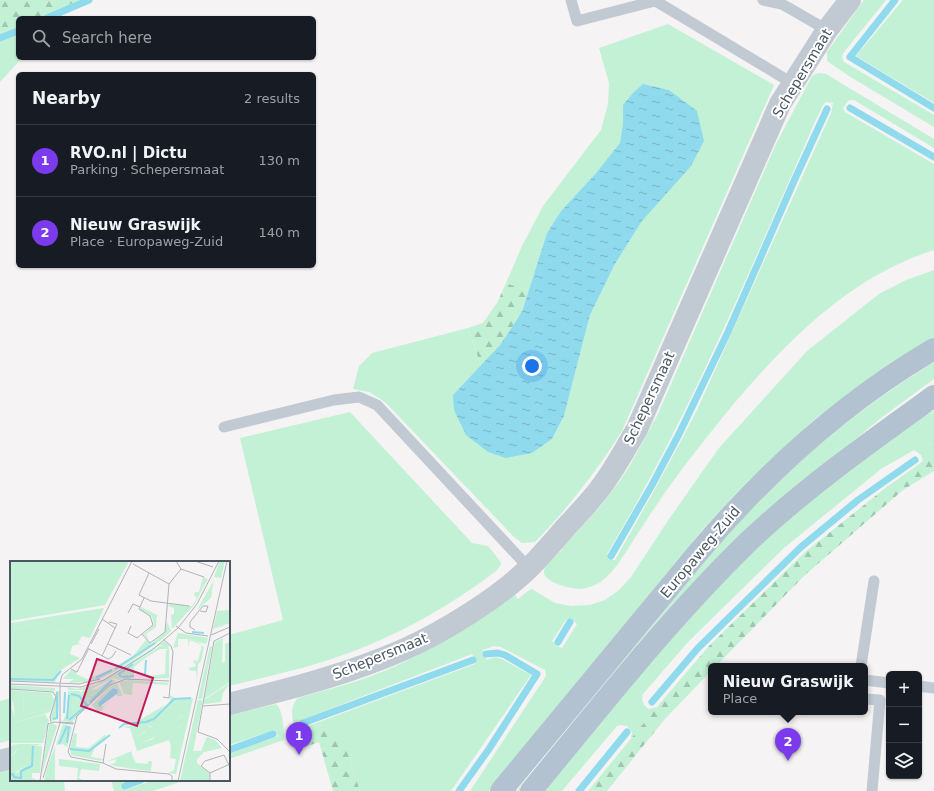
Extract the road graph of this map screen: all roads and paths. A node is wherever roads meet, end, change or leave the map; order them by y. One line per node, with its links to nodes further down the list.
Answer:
1 (571, 0): 2 (lane)
2 (654, 0): 7 (lane)
3 (764, 0): 5 (lane)
4 (850, 0): 6 (street, Schepersmaat)
5 (781, 2): 6 (lane)
6 (827, 30): 7 (street, Schepersmaat)
7 (792, 83): 11 (street, Schepersmaat)
8 (934, 349): 22 (main road, Europaweg-Zuid)
9 (934, 396): 23 (main road, Europaweg-Zuid)
10 (224, 427): 11 (lane)
11 (529, 568): 19 (street, Schepersmaat)
12 (874, 581): 13 (lane)
13 (861, 663)
14 (868, 680): 15 (lane)
15 (886, 683)
16 (922, 686): 17 (lane)
17 (934, 688)
18 (868, 699): 24 (lane)
19 (230, 704)
20 (10, 758): 21 (street)
21 (0, 761)
22 (501, 791)
23 (531, 791)
24 (872, 791)

